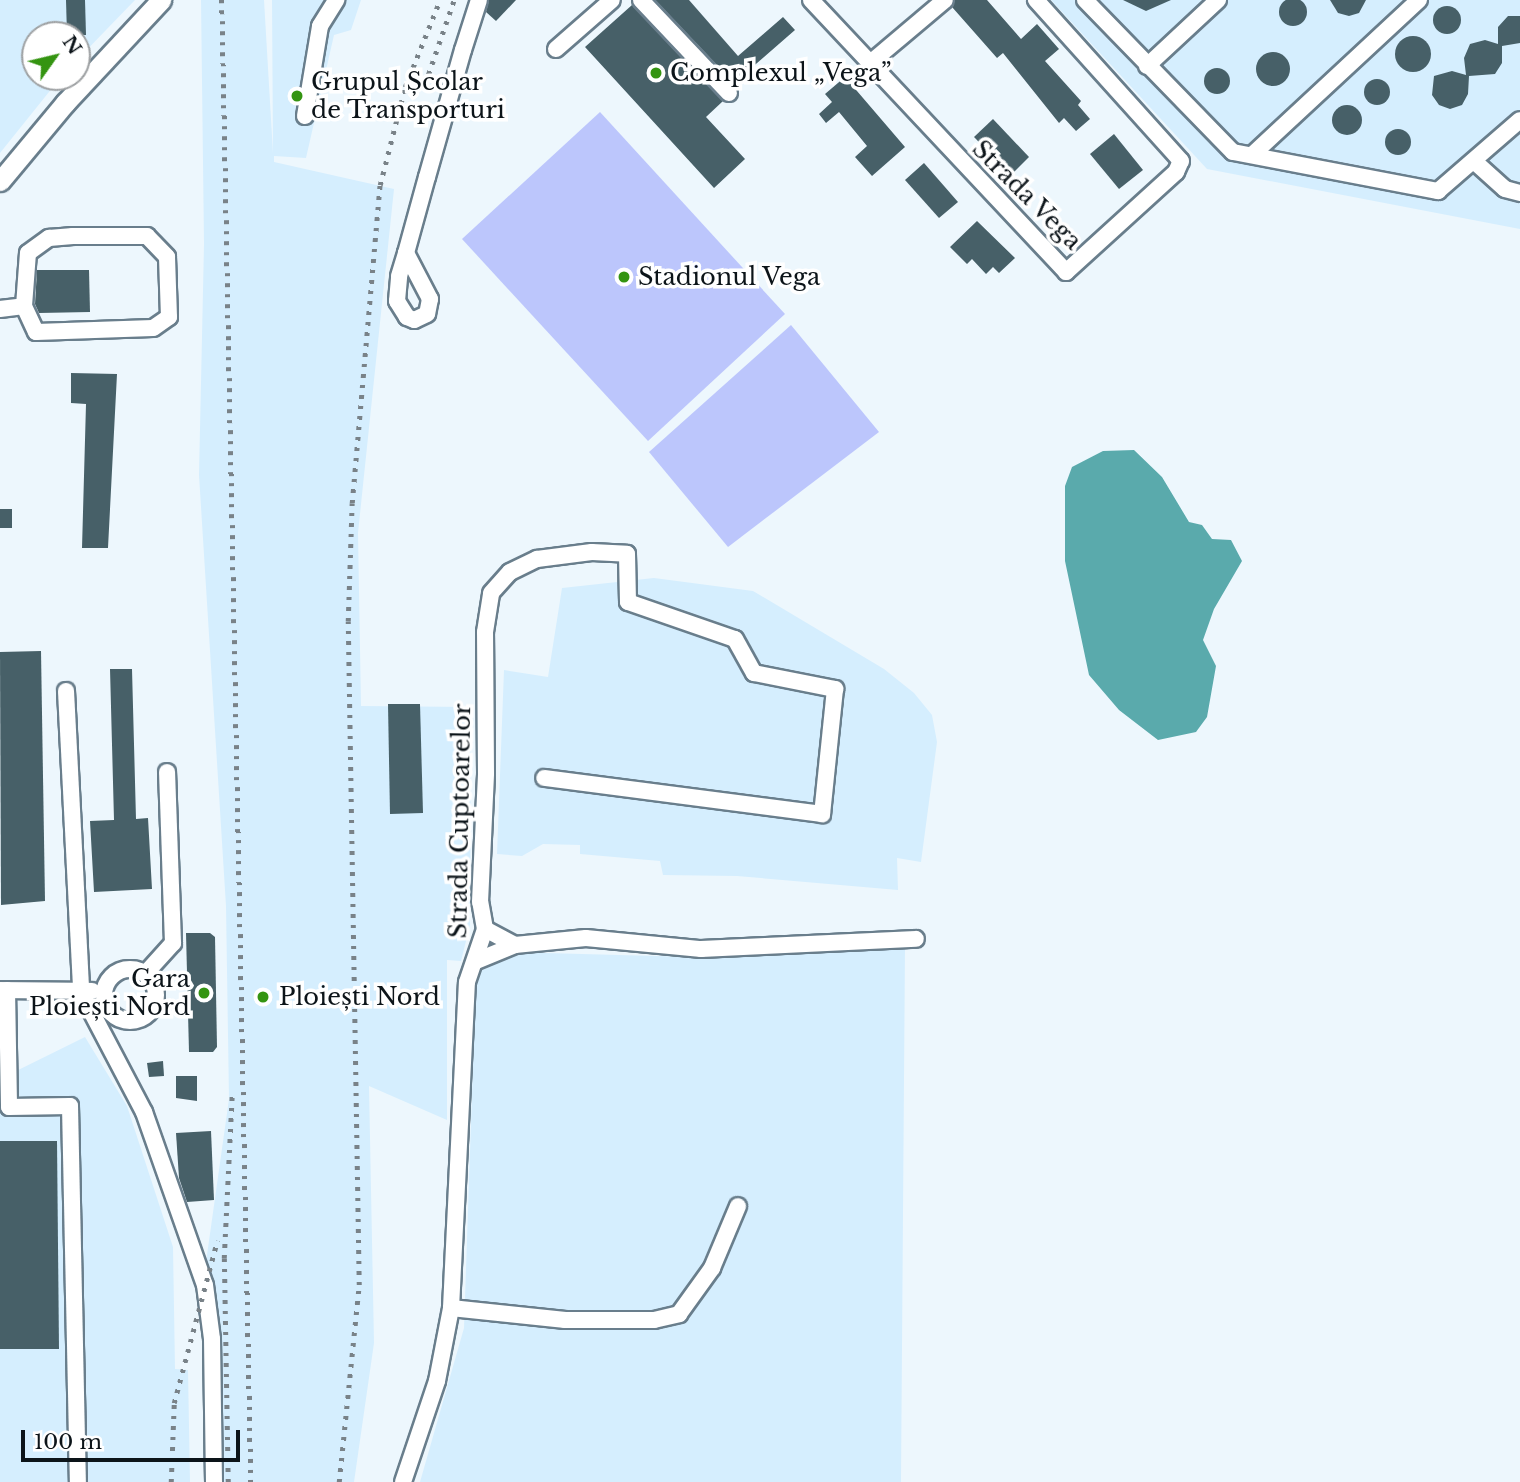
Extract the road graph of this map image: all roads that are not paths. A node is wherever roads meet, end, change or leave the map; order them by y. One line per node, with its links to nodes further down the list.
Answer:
1 (161, 0): 20 (main road)
2 (336, 0): 16 (street)
3 (480, 0): 22 (street)
4 (612, 0): 12 (street)
5 (641, 0): 15 (street)
6 (811, 0): 13 (street, Strada Vega)
7 (945, 0): 13 (street)
8 (1036, 0): 13 (street, Strada Vega)
9 (1085, 0): 14 (street)
10 (1218, 0): 14 (street)
11 (1419, 0): 18 (street)
12 (556, 50)
13 (869, 64)
14 (1147, 66): 18 (street)
15 (729, 93)
16 (305, 116)
17 (1520, 120): 19 (street)
18 (1252, 155): 19 (street)
19 (1475, 162): 21 (street)
20 (0, 181)
21 (1520, 193)
22 (406, 253)
23 (24, 306): 23 (street); 24 (street)
24 (0, 309)
25 (66, 691): 35 (street)
26 (167, 772): 32 (street)
27 (544, 778): 28 (street, Strada Cuptoarelor)
28 (485, 929): 30 (street); 31 (street, Strada Cuptoarelor)
29 (916, 939): 30 (street)
30 (515, 945): 31 (street)
31 (476, 961): 37 (street, Strada Cuptoarelor)
32 (145, 974): 34 (street); 34 (street)
33 (3, 990): 35 (street); 38 (street)
34 (105, 991): 35 (street)
35 (81, 992): 39 (street)
36 (738, 1206): 37 (street)
37 (451, 1308): 40 (street, Strada Cuptoarelor)
38 (78, 1482)
39 (214, 1482)
40 (403, 1482)

